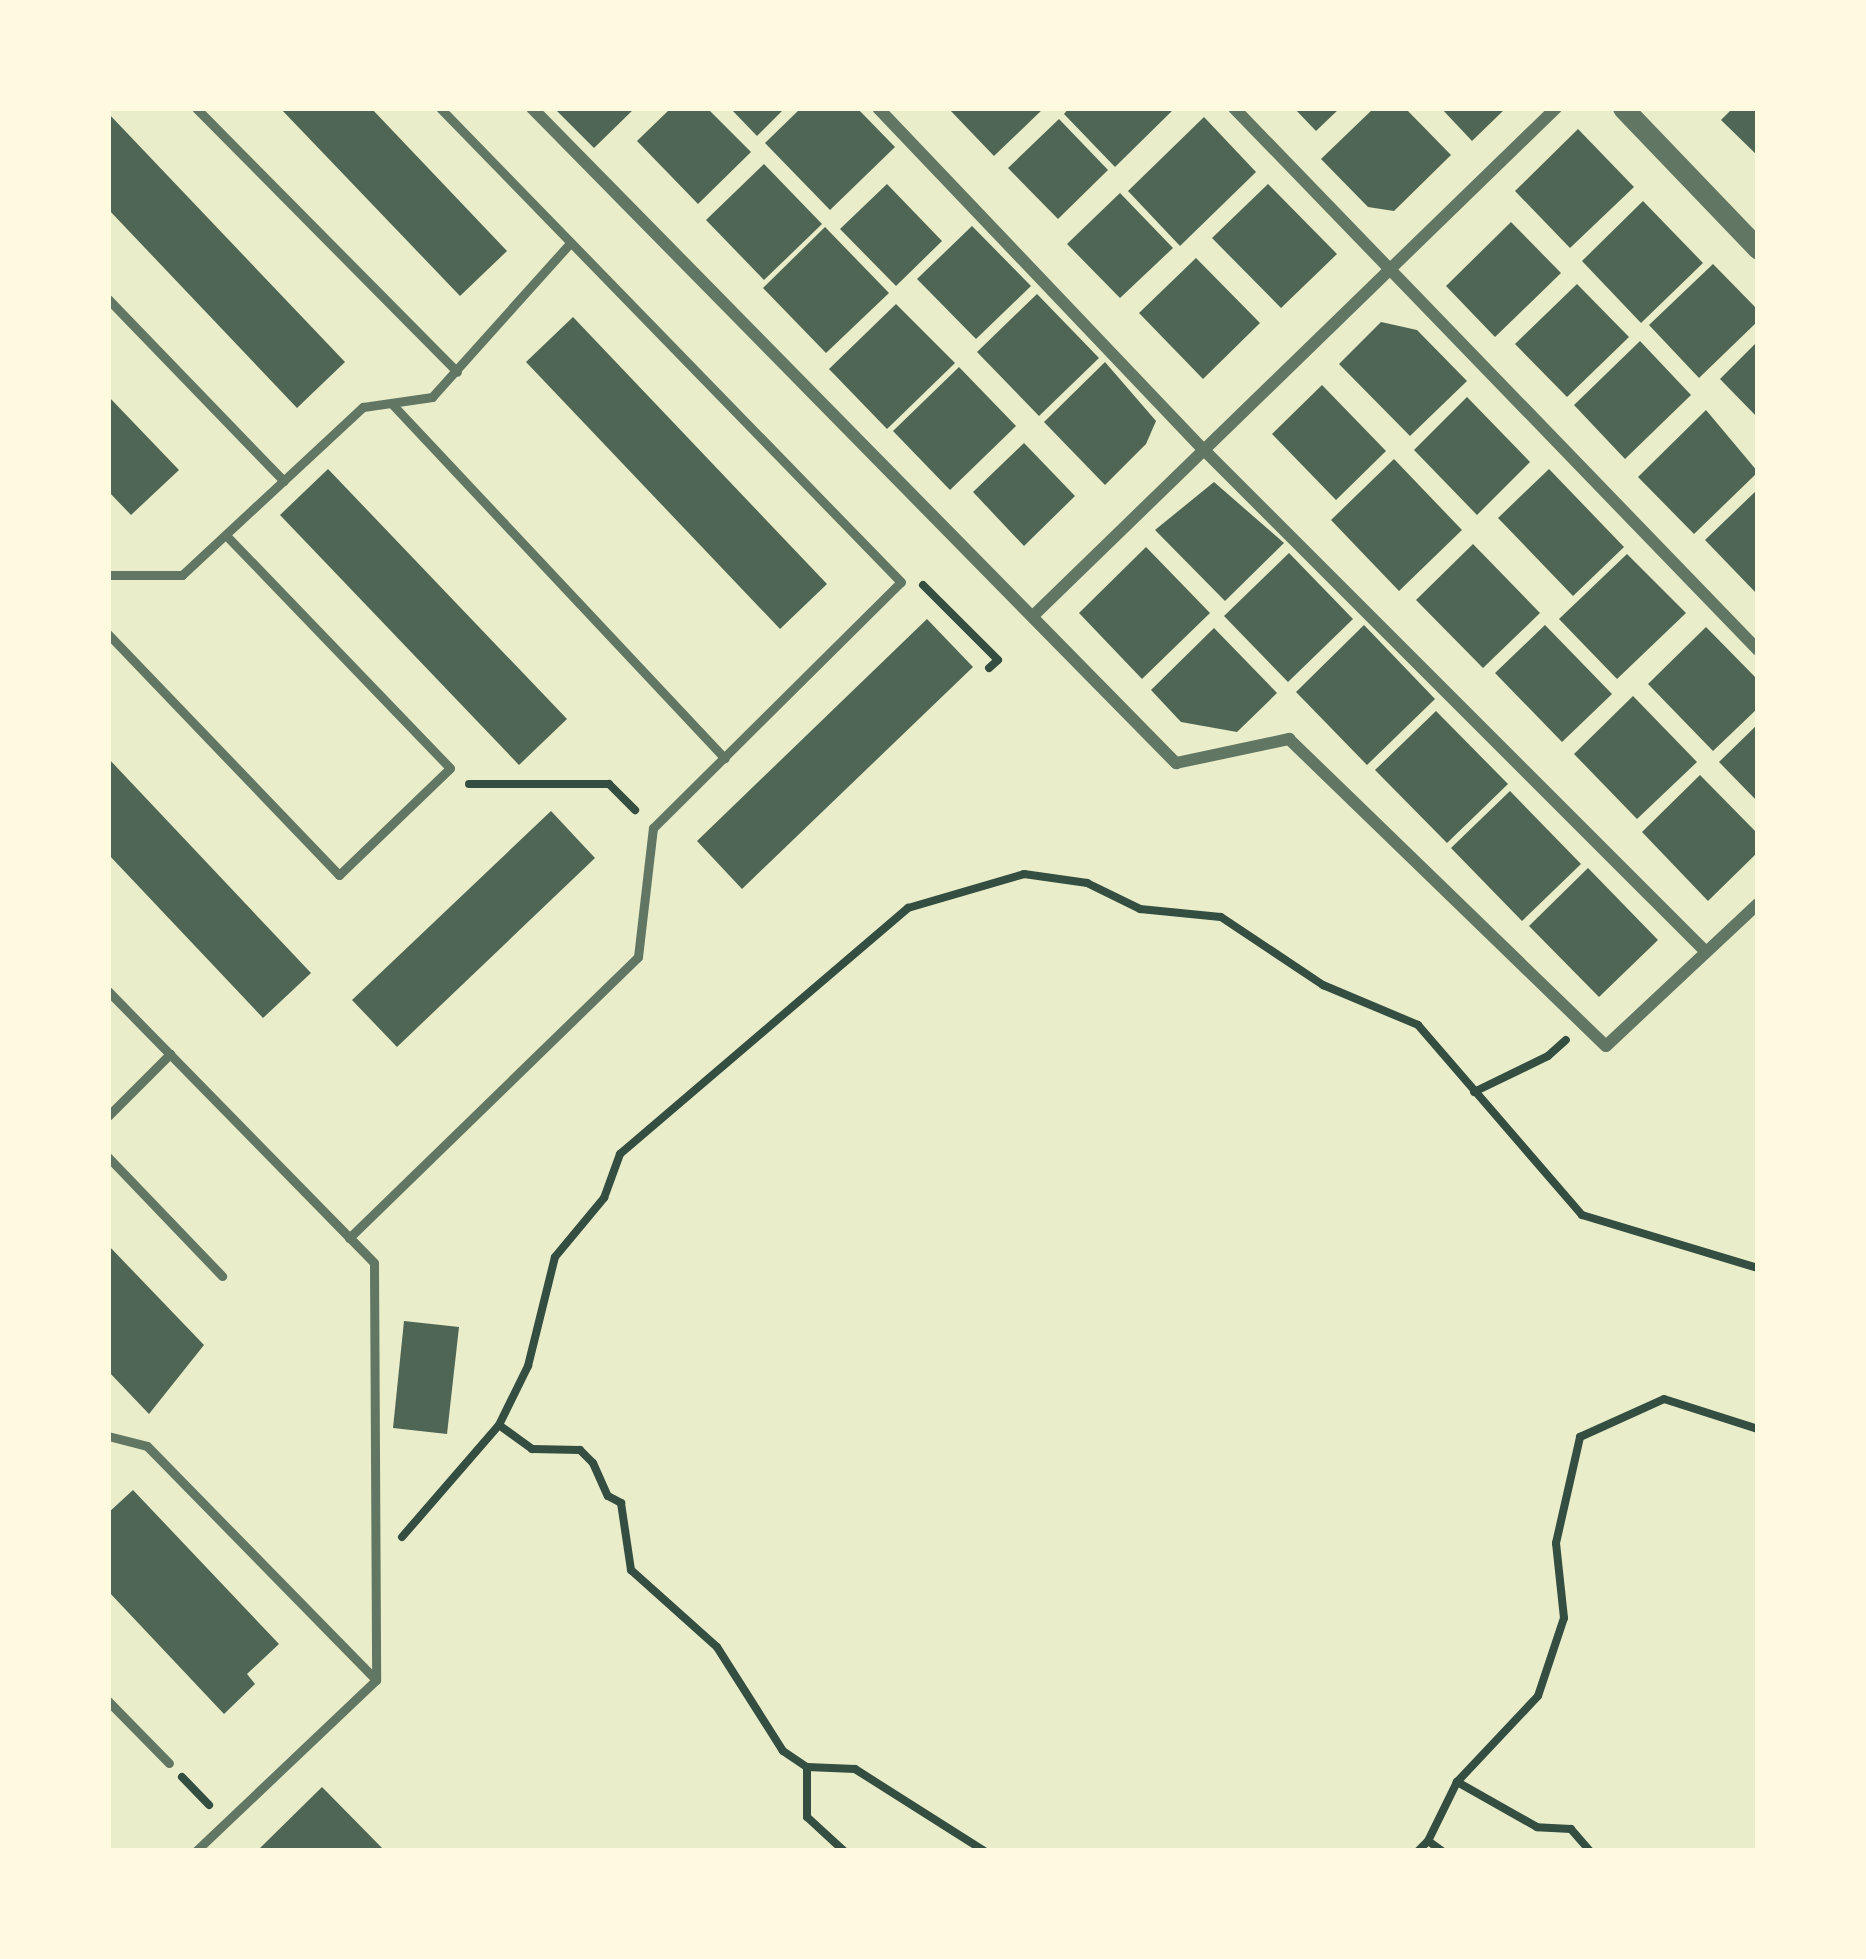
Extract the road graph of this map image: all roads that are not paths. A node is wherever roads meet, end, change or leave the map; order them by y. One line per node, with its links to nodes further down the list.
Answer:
1 (196, 108): 12 (lane)
2 (440, 108): 8 (lane)
3 (532, 108): 18 (street)
4 (878, 108): 14 (street)
5 (1234, 108): 10 (street)
6 (1556, 108): 10 (street)
7 (1623, 108): 9 (street)
8 (570, 242): 12 (lane); 21 (lane)
9 (1758, 249)
10 (1390, 269): 14 (street); 20 (street)
11 (108, 299): 15 (lane)
12 (457, 372): 13 (lane)
13 (392, 403): 15 (lane); 21 (lane)
14 (1204, 450): 18 (street); 23 (street)
15 (284, 481): 16 (lane)
16 (226, 535): 17 (lane); 19 (lane)
17 (108, 575)
18 (1035, 614): 23 (street)
19 (108, 634)
20 (1758, 650)
21 (725, 758): 28 (lane)
22 (1758, 904): 23 (street)
23 (1706, 952)
24 (108, 991): 25 (lane)
25 (170, 1054): 26 (lane); 28 (lane)
26 (108, 1116)
27 (108, 1157): 29 (lane)
28 (349, 1238): 31 (lane)
29 (222, 1276)
30 (108, 1436): 31 (lane)
31 (376, 1680): 34 (lane)
32 (108, 1701): 33 (lane)
33 (169, 1762)
34 (196, 1851)

